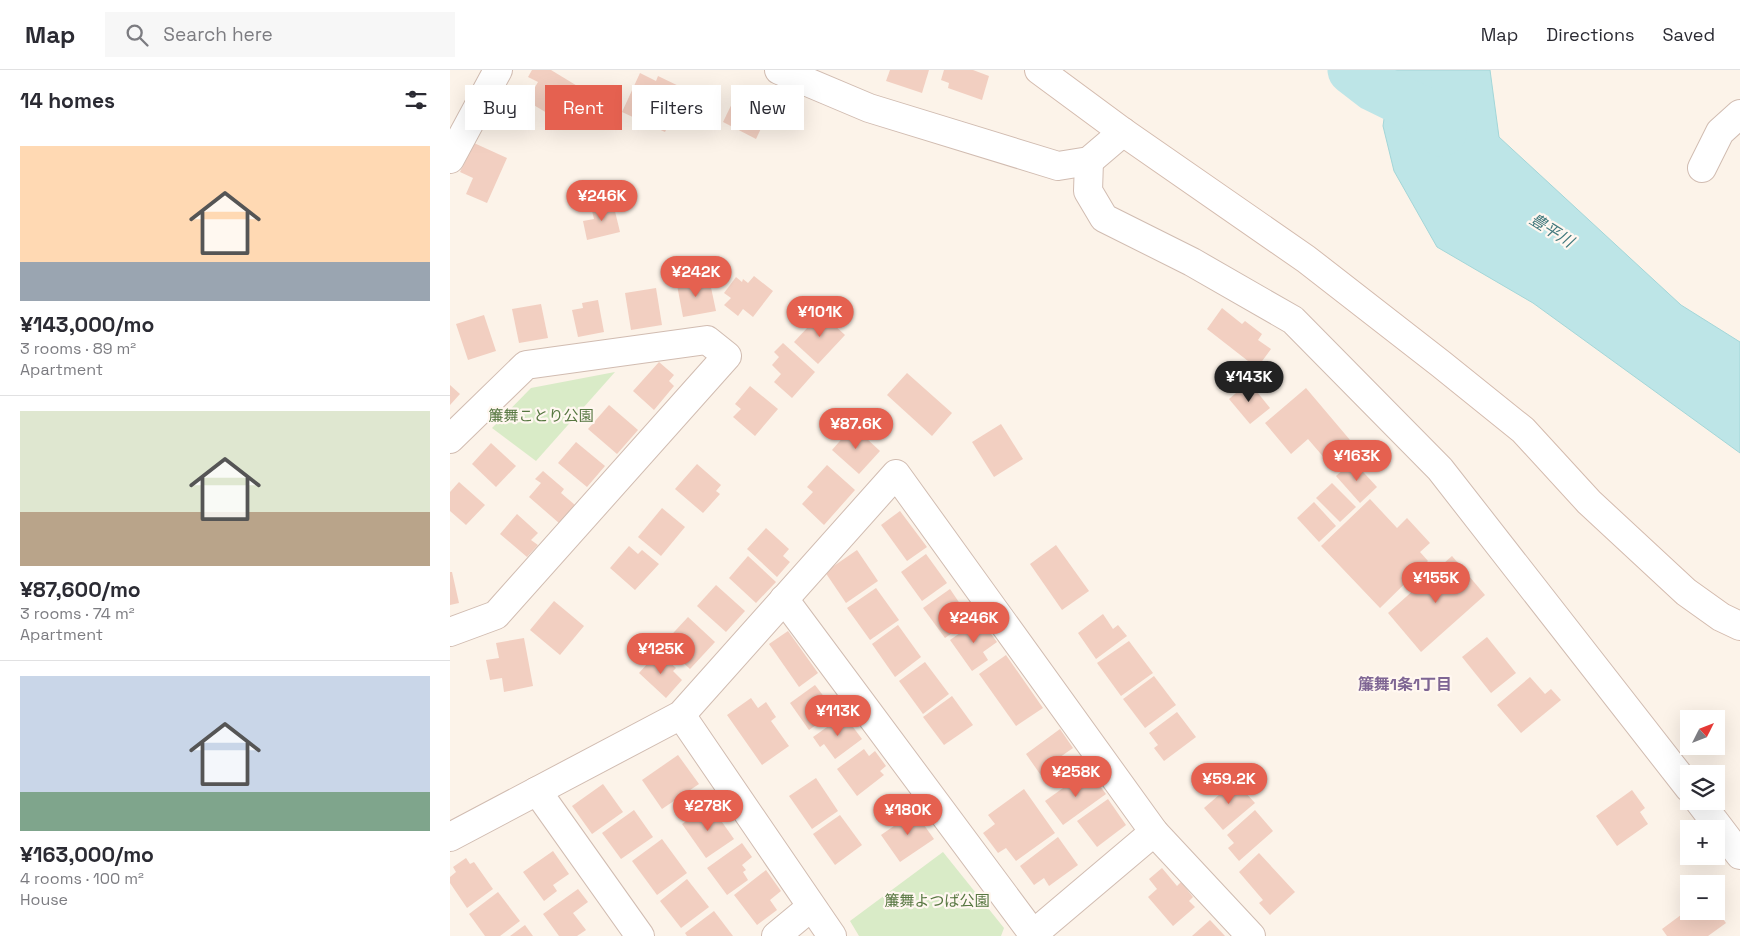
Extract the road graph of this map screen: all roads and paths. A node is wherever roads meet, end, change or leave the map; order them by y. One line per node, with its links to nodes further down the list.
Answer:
1 (498, 70): 6 (street)
2 (779, 70): 7 (street)
3 (1039, 70): 5 (street)
4 (1740, 114): 8 (street)
5 (1123, 132): 7 (street); 11 (street)
6 (450, 159)
7 (1089, 161): 14 (street)
8 (1702, 168)
9 (450, 439): 12 (street)
10 (784, 599): 13 (street); 17 (street); 21 (street)
11 (1740, 626)
12 (450, 632)
13 (680, 716): 15 (street); 20 (street)
14 (1680, 776)
15 (537, 791): 18 (street); 22 (street)
16 (1706, 810): 19 (street)
17 (1154, 832): 21 (street); 25 (street)
18 (450, 837)
19 (1740, 855)
20 (811, 908): 23 (street); 24 (street)
21 (1032, 935)
22 (640, 936)
23 (776, 936)
24 (832, 936)
25 (1251, 936)

